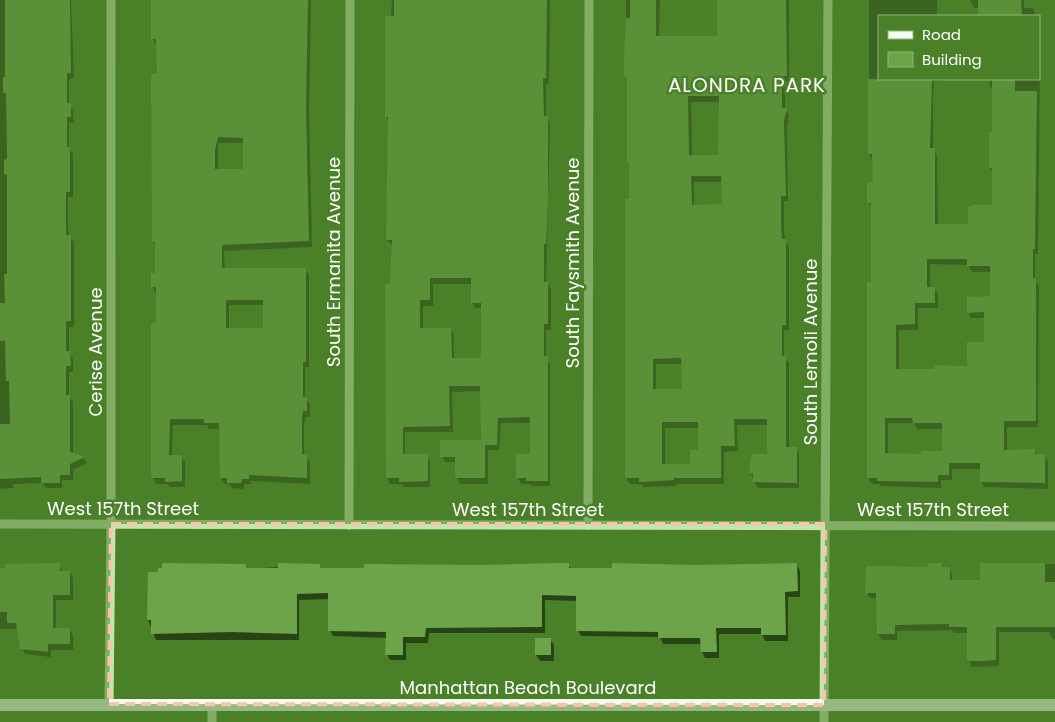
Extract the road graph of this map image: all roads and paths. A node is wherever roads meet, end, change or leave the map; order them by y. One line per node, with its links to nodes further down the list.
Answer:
1 (111, 0): 6 (street, Cerise Avenue)
2 (350, 0): 7 (street, South Ermanita Avenue)
3 (589, 0): 9 (street, South Faysmith Avenue)
4 (828, 0): 8 (street, South Lemoli Avenue)
5 (0, 524): 6 (street, West 157th Street)
6 (112, 524): 7 (street, West 157th Street); 11 (street, Cerise Avenue)
7 (349, 524): 9 (street, West 157th Street)
8 (825, 524): 9 (street, West 157th Street); 10 (street, West 157th Street); 13 (street, South Lemoli Avenue)
9 (588, 525)
10 (1055, 526)
11 (109, 704): 12 (main road, Manhattan Beach Boulevard); 14 (main road, Manhattan Beach Boulevard)
12 (212, 704): 13 (main road, Manhattan Beach Boulevard); 16 (street)
13 (824, 704): 15 (main road, Manhattan Beach Boulevard); 17 (street, South Lemoli Avenue)
14 (0, 705)
15 (1055, 705)
16 (212, 722)
17 (824, 722)

